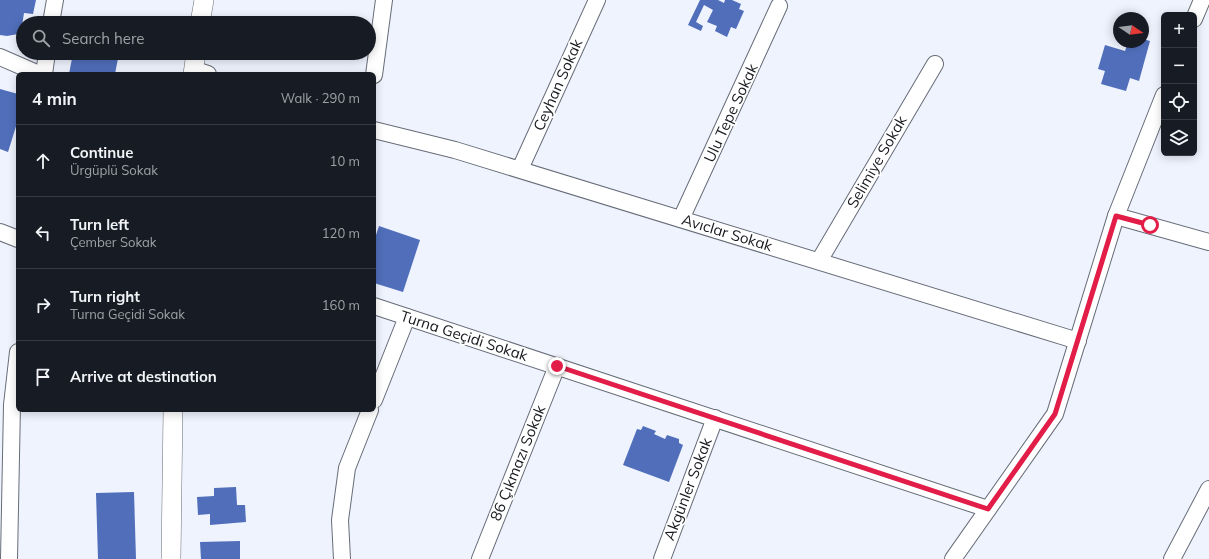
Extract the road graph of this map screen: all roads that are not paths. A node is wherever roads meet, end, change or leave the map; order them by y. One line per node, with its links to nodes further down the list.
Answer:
1 (55, 0): 8 (street)
2 (204, 0): 9 (street)
3 (384, 0): 13 (street)
4 (597, 0): 20 (street, Ceyhan Sokak)
5 (1202, 0): 7 (street)
6 (780, 6): 22 (street, Ulu Tepe Sokak)
7 (1197, 12)
8 (52, 16)
9 (201, 16)
10 (0, 58): 15 (street)
11 (46, 60): 16 (street)
12 (376, 60): 17 (street)
13 (376, 60)
14 (935, 64): 26 (street, Selimiye Sokak)
15 (33, 72)
16 (44, 72)
17 (374, 72)
18 (1161, 103): 21 (street)
19 (376, 130): 20 (street, Avıclar Sokak)
20 (520, 169): 22 (street, Avıclar Sokak)
21 (1116, 216): 25 (street); 29 (street)
22 (681, 219): 26 (street, Avıclar Sokak)
23 (0, 232): 24 (street)
24 (16, 238)
25 (1209, 242)
26 (819, 261): 29 (street, Avıclar Sokak)
27 (376, 307): 28 (street, Turna Geçidi Sokak)
28 (407, 316): 30 (street, Turna Geçidi Sokak); 32 (street)
29 (1078, 341): 37 (street)
30 (557, 366): 35 (street, Turna Geçidi Sokak); 41 (street, 86 Çıkmazı Sokak)
31 (16, 370): 38 (street)
32 (376, 395)
33 (173, 412): 39 (street)
34 (369, 412): 40 (street)
35 (715, 418): 37 (street, Turna Geçidi Sokak); 42 (street, Akgünler Sokak)
36 (1209, 488): 44 (street)
37 (988, 509): 43 (street)
38 (9, 559)
39 (171, 559)
40 (342, 559)
41 (480, 559)
42 (662, 559)
43 (953, 559)
44 (1172, 559)

